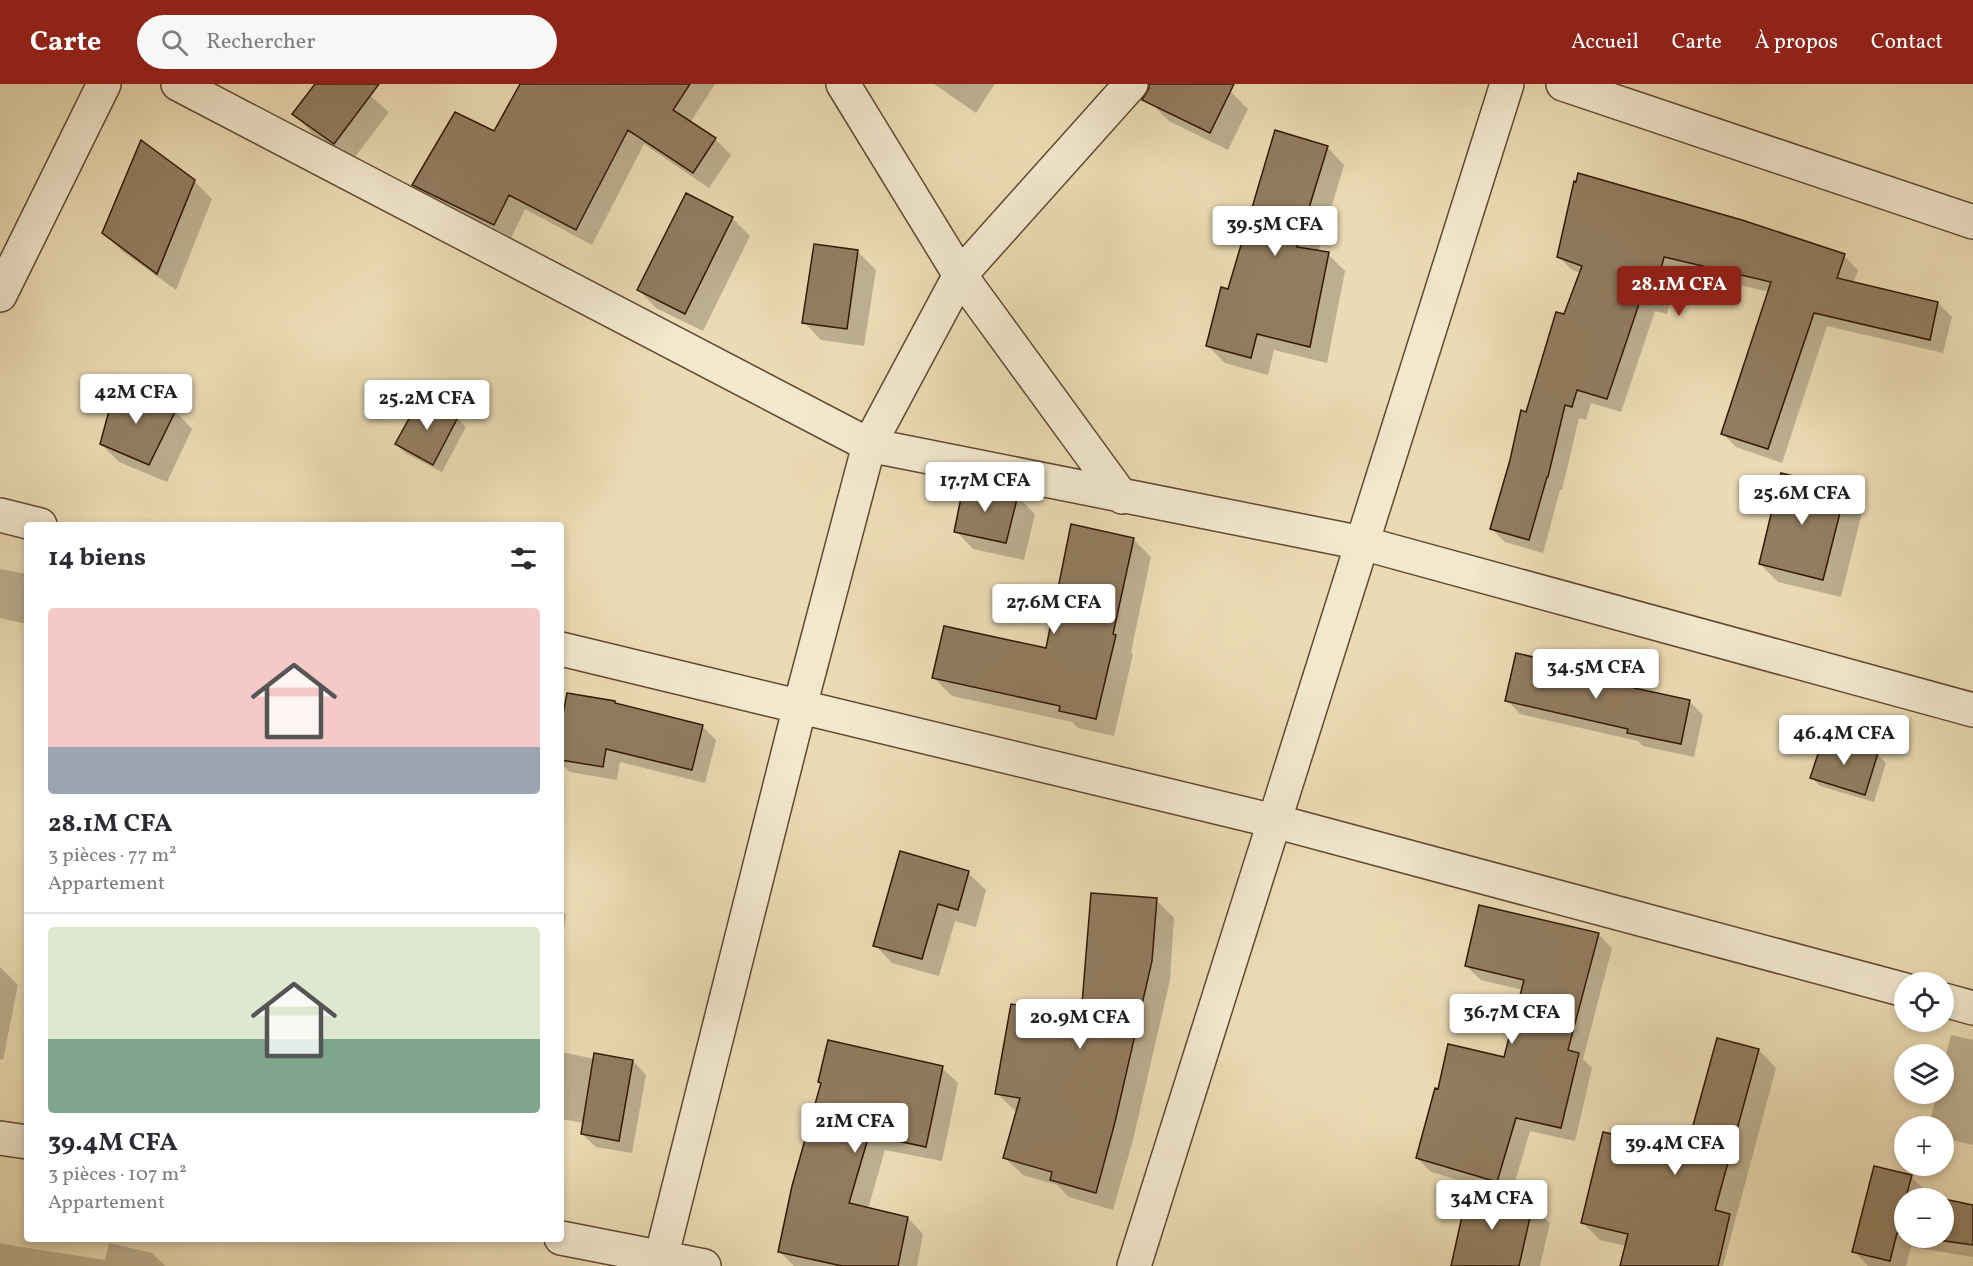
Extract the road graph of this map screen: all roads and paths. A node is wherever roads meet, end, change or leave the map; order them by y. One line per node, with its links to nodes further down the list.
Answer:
1 (104, 84): 9 (street)
2 (178, 84): 10 (street)
3 (843, 84): 8 (street)
4 (1131, 84): 8 (street)
5 (1507, 84): 14 (street)
6 (1563, 84): 7 (street)
7 (1973, 222)
8 (960, 275): 10 (street); 11 (street)
9 (0, 295)
10 (868, 445): 11 (street); 16 (street)
11 (1122, 497): 14 (street)
12 (0, 516): 13 (street)
13 (27, 522)
14 (1362, 543): 17 (street); 18 (street)
15 (564, 650): 16 (street)
16 (800, 706): 18 (street); 25 (street)
17 (1973, 710)
18 (1274, 821): 19 (street); 27 (street)
19 (1894, 987)
20 (1954, 1003): 21 (street)
21 (1973, 1008)
22 (0, 1138): 23 (street)
23 (24, 1142)
24 (564, 1240): 25 (street)
25 (660, 1261): 26 (street)
26 (704, 1266)
27 (1134, 1266)

